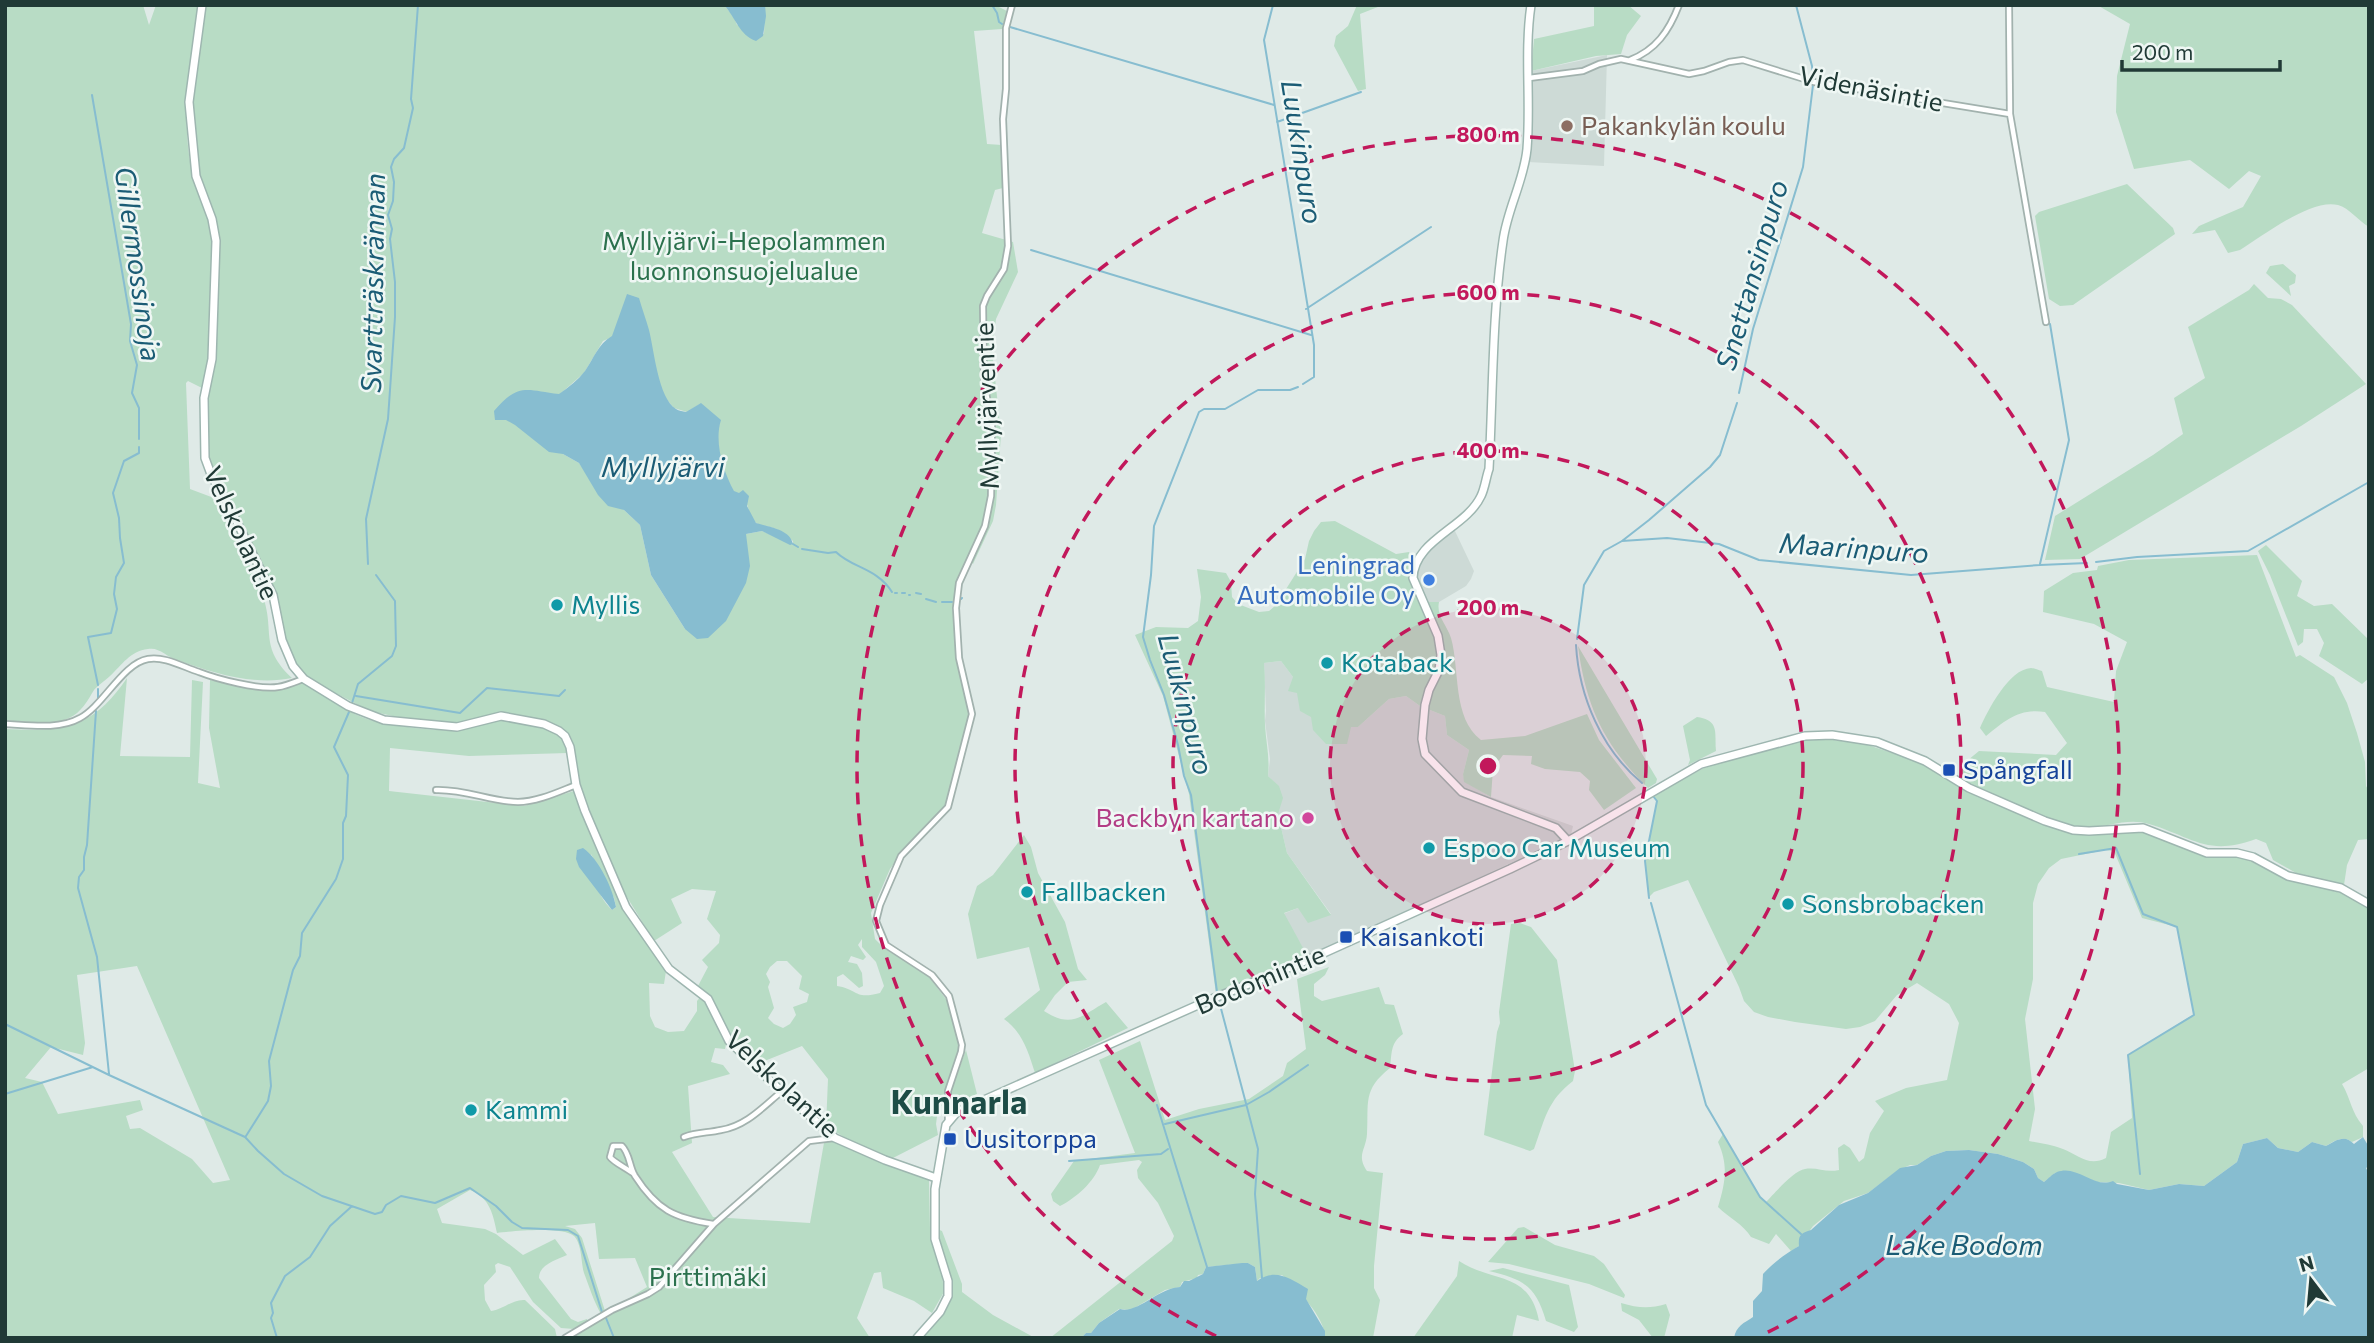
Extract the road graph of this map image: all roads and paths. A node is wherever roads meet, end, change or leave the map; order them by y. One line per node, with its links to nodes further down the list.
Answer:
1 (202, 5): 10 (street, Velskolantie)
2 (1012, 5): 17 (street, Myllyjärventie)
3 (1531, 5): 7 (street)
4 (1679, 5): 6 (street)
5 (2009, 5): 8 (street)
6 (1629, 61): 7 (street, Videnäsintie); 8 (street, Videnäsintie)
7 (1528, 78): 14 (street)
8 (2010, 114): 9 (street)
9 (2046, 322)
10 (304, 679): 11 (street); 12 (street, Velskolantie)
11 (5, 724)
12 (576, 785): 13 (street); 16 (street, Velskolantie)
13 (436, 790)
14 (1568, 841): 15 (street, Bodomintie); 17 (street, Bodomintie)
15 (2369, 904)
16 (782, 1091): 18 (street); 19 (street, Velskolantie)
17 (948, 1120): 21 (street)
18 (684, 1137)
19 (835, 1138): 21 (street, Velskolantie); 22 (street)
20 (634, 1174): 20 (street); 22 (street)
21 (936, 1178): 24 (street)
22 (714, 1224): 23 (street)
23 (565, 1338)
24 (918, 1338)

